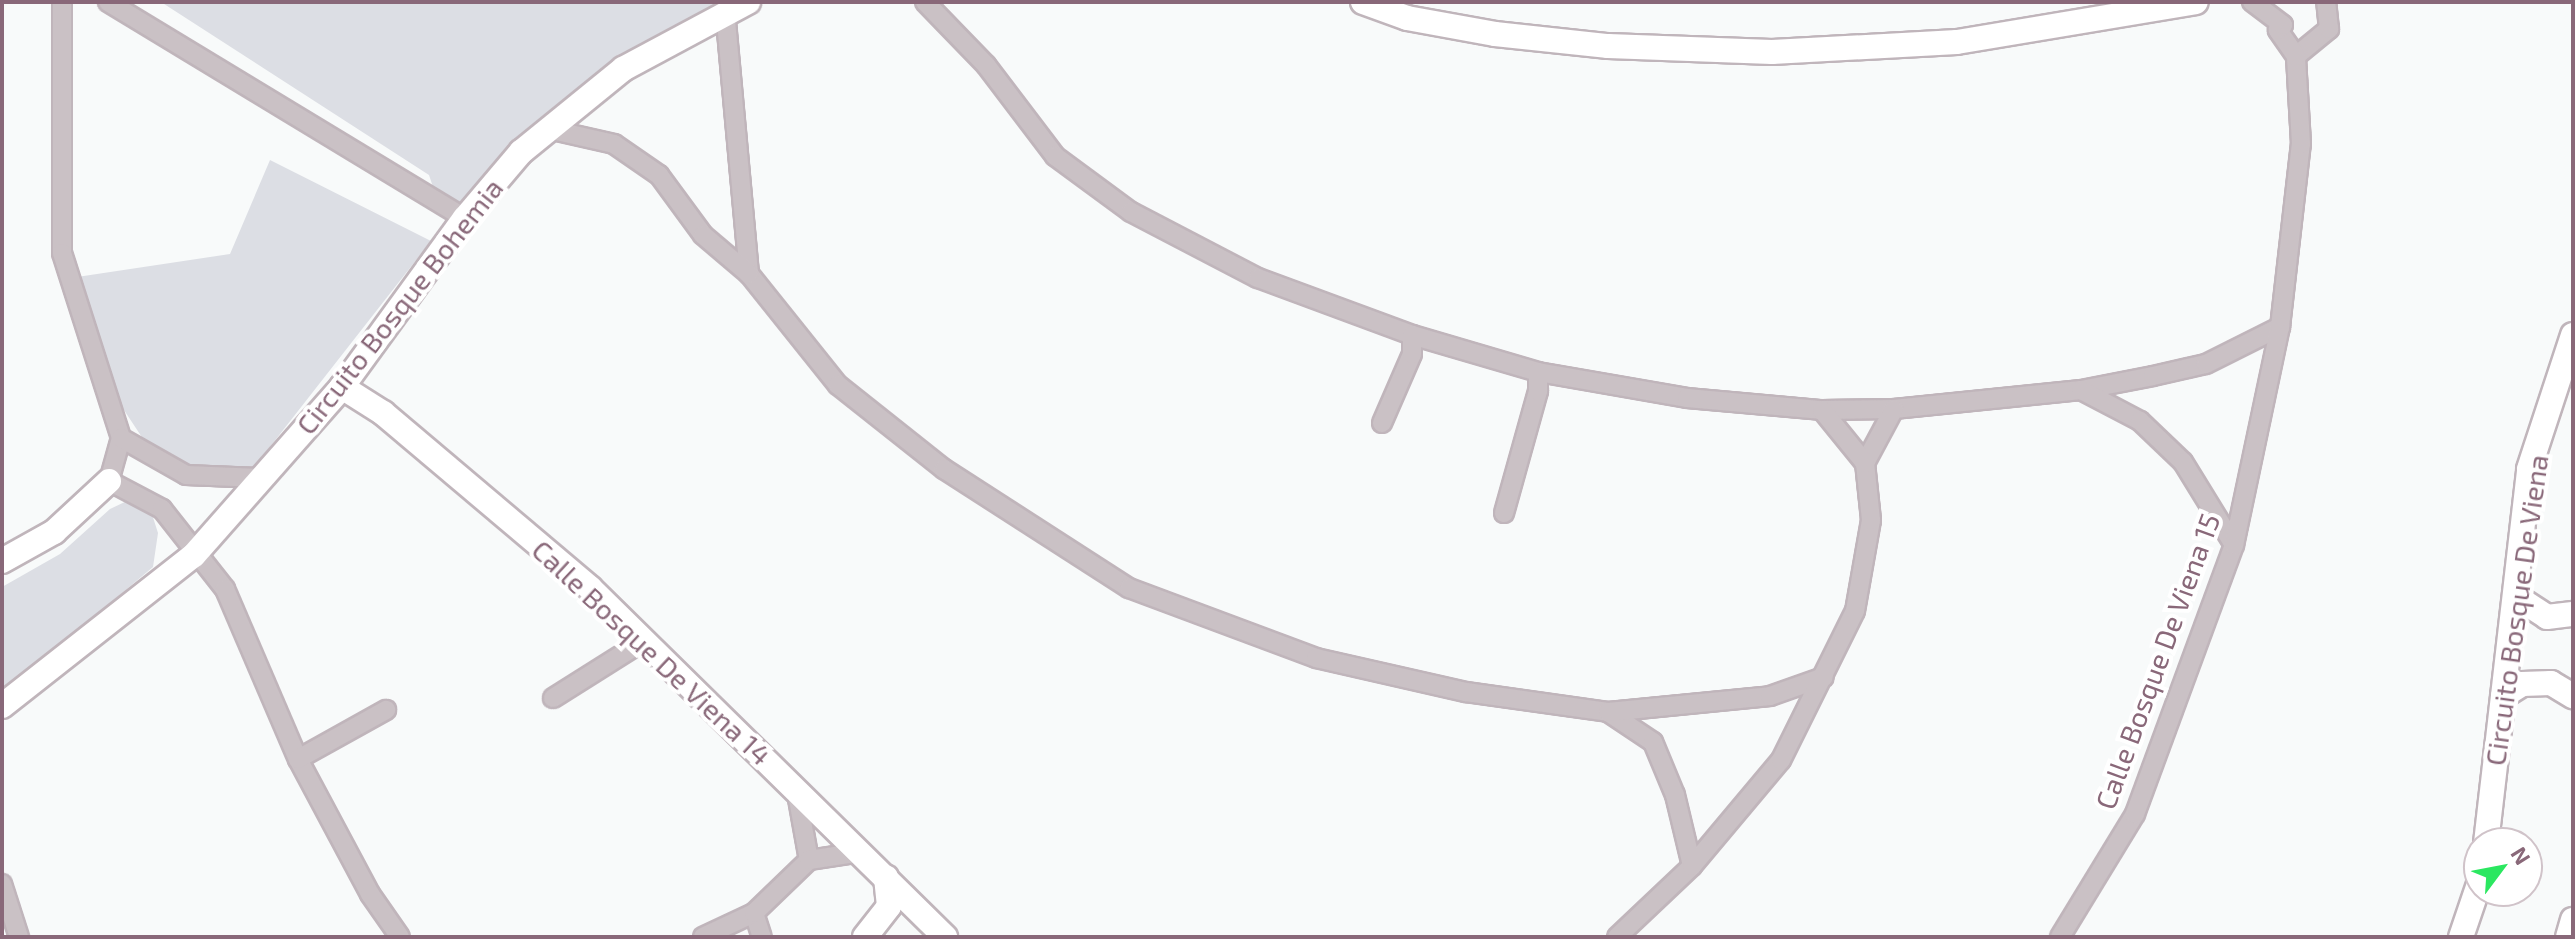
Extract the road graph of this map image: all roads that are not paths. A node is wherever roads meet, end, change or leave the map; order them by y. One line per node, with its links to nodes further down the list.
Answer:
1 (62, 2): 24 (street)
2 (108, 2): 13 (street)
3 (748, 2): 9 (street, Circuito Bosque Bohemia)
4 (925, 2): 16 (street)
5 (1363, 2): 10 (street)
6 (2196, 2): 10 (street)
7 (2252, 2): 11 (street, Calle Bosque De Viena 15)
8 (2326, 2): 11 (street)
9 (725, 10): 12 (street, Circuito Bosque Bohemia); 14 (street)
10 (1405, 10)
11 (2296, 56): 15 (street, Calle Bosque De Viena 15)
12 (548, 129): 13 (street, Circuito Bosque Bohemia); 14 (street)
13 (465, 218): 19 (street, Circuito Bosque Bohemia)
14 (749, 274): 41 (street)
15 (2280, 327): 20 (street); 29 (street, Calle Bosque De Viena 15)
16 (1412, 335): 18 (street); 23 (street)
17 (2573, 335): 32 (street, Circuito Bosque De Viena)
18 (1538, 372): 22 (street); 28 (street)
19 (342, 387): 26 (street, Circuito Bosque Bohemia); 34 (street, Calle Bosque De Viena 14)
20 (2081, 390): 21 (street); 29 (street)
21 (1894, 409): 22 (street); 25 (street)
22 (1822, 410): 25 (street)
23 (1382, 423)
24 (121, 438): 26 (street); 27 (street)
25 (1865, 463): 35 (street)
26 (260, 478): 30 (street, Circuito Bosque Bohemia)
27 (109, 481): 30 (street); 31 (street)
28 (1504, 513)
29 (2234, 545): 60 (street, Calle Bosque De Viena 15)
30 (194, 555): 39 (street, Circuito Bosque Bohemia); 42 (street)
31 (2, 561)
32 (2515, 596): 33 (street); 36 (street, Circuito Bosque De Viena)
33 (2573, 614)
34 (645, 640): 38 (street); 43 (street, Calle Bosque De Viena 14)
35 (1824, 677): 41 (street); 47 (street)
36 (2503, 696): 37 (street); 44 (street, Circuito Bosque De Viena)
37 (2573, 696)
38 (553, 698)
39 (3, 709)
40 (386, 710): 42 (street)
41 (1608, 712): 47 (street)
42 (298, 759): 54 (street)
43 (796, 787): 45 (street, Calle Bosque De Viena 14); 46 (street)
44 (2488, 827)
45 (861, 852): 46 (street); 48 (street, Calle Bosque De Viena 14)
46 (809, 860): 51 (street)
47 (1692, 866): 59 (street)
48 (886, 877): 57 (street); 58 (street, Calle Bosque De Viena 14)
49 (2, 884): 53 (street)
50 (2471, 907): 61 (street)
51 (754, 913): 55 (street); 56 (street)
52 (2573, 920): 62 (street)
53 (19, 937)
54 (400, 937)
55 (703, 937)
56 (762, 937)
57 (865, 937)
58 (945, 937)
59 (1617, 937)
60 (2060, 937)
61 (2461, 937)
62 (2568, 937)

